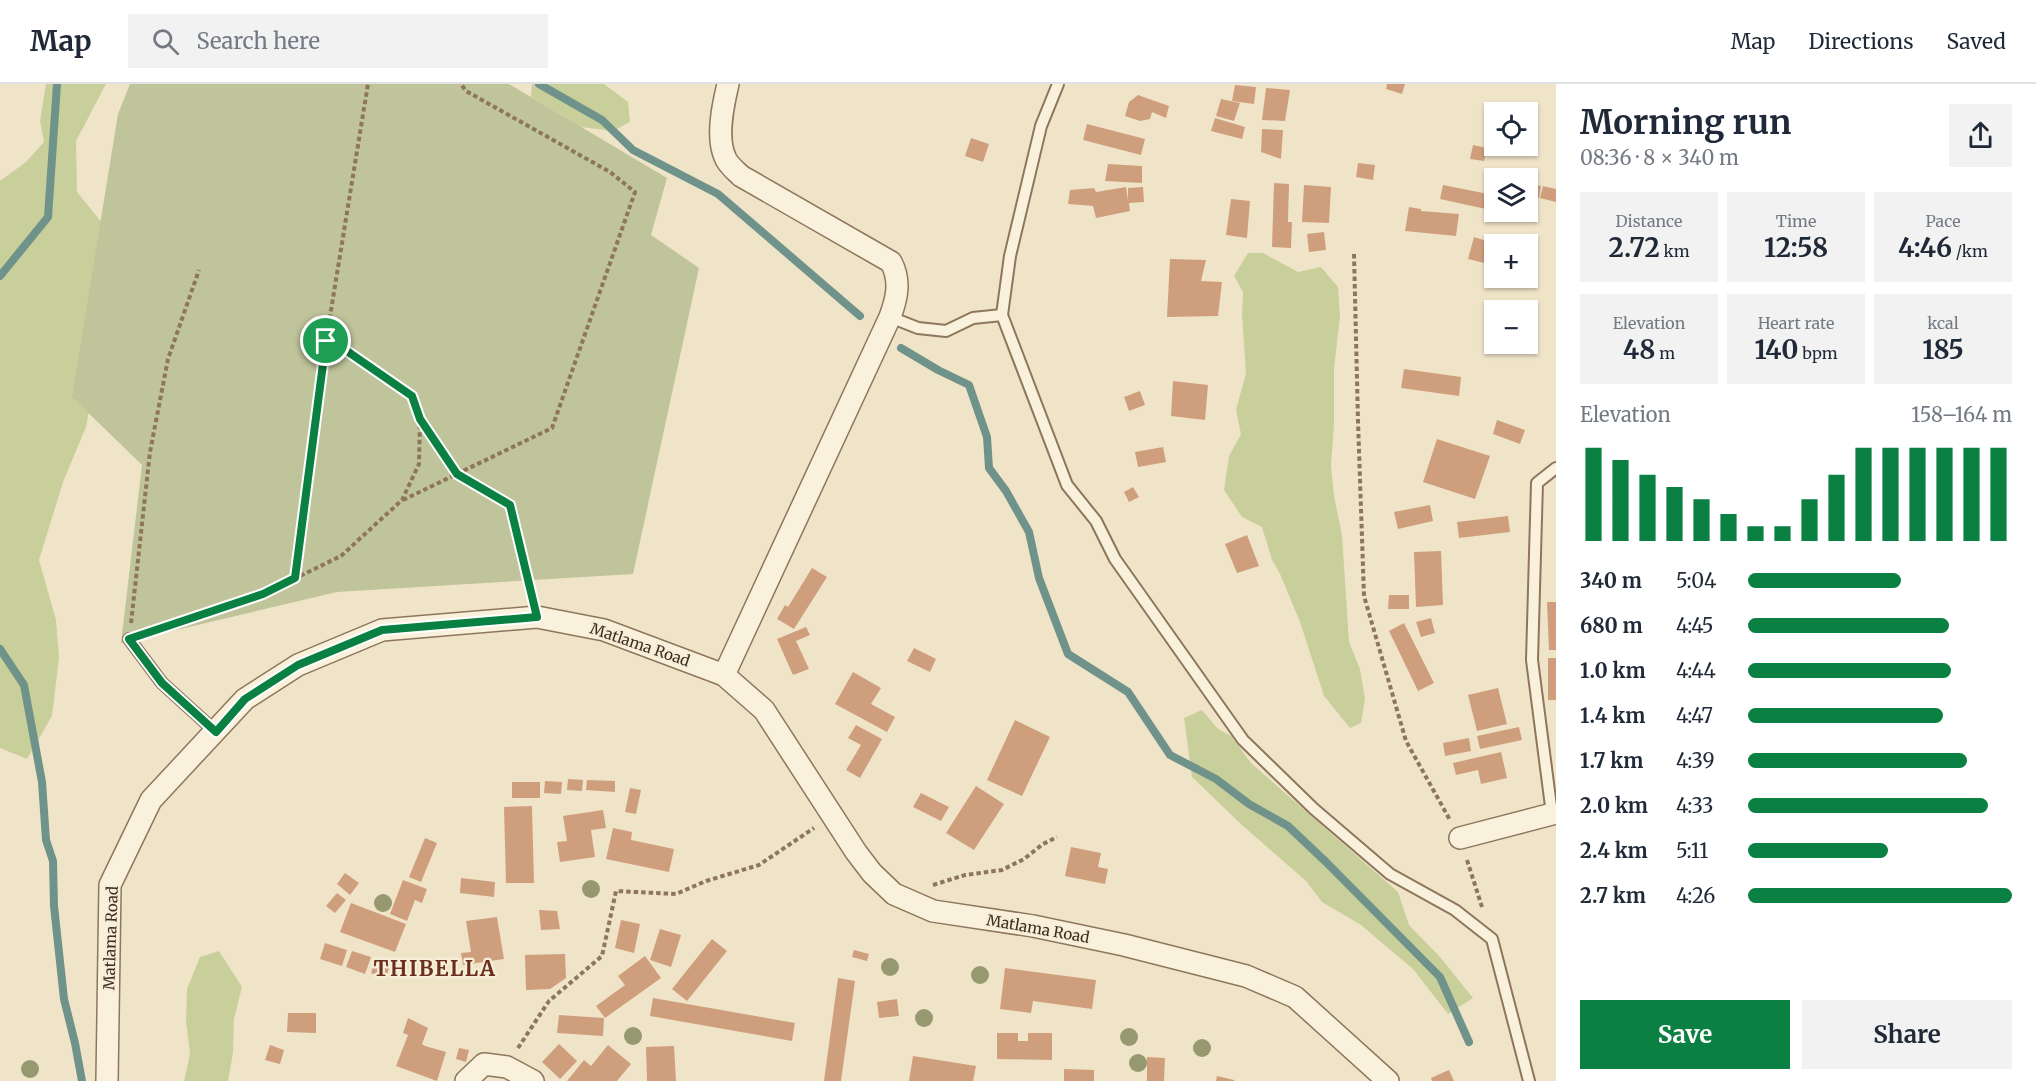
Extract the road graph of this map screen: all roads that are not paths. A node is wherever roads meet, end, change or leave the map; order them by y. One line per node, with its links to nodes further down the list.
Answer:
1 (728, 84): 4 (street)
2 (1058, 84): 3 (lane)
3 (1002, 315): 4 (lane); 15 (lane)
4 (890, 317): 7 (street)
5 (1556, 468): 9 (lane)
6 (129, 639): 8 (lane)
7 (724, 675): 8 (street, Matlama Road); 14 (street, Matlama Road)
8 (216, 732): 11 (street, Matlama Road)
9 (1552, 814): 10 (street)
10 (1460, 838)
11 (107, 1081)
12 (466, 1081): 13 (street)
13 (533, 1081)
14 (1388, 1081)
15 (1529, 1081)

